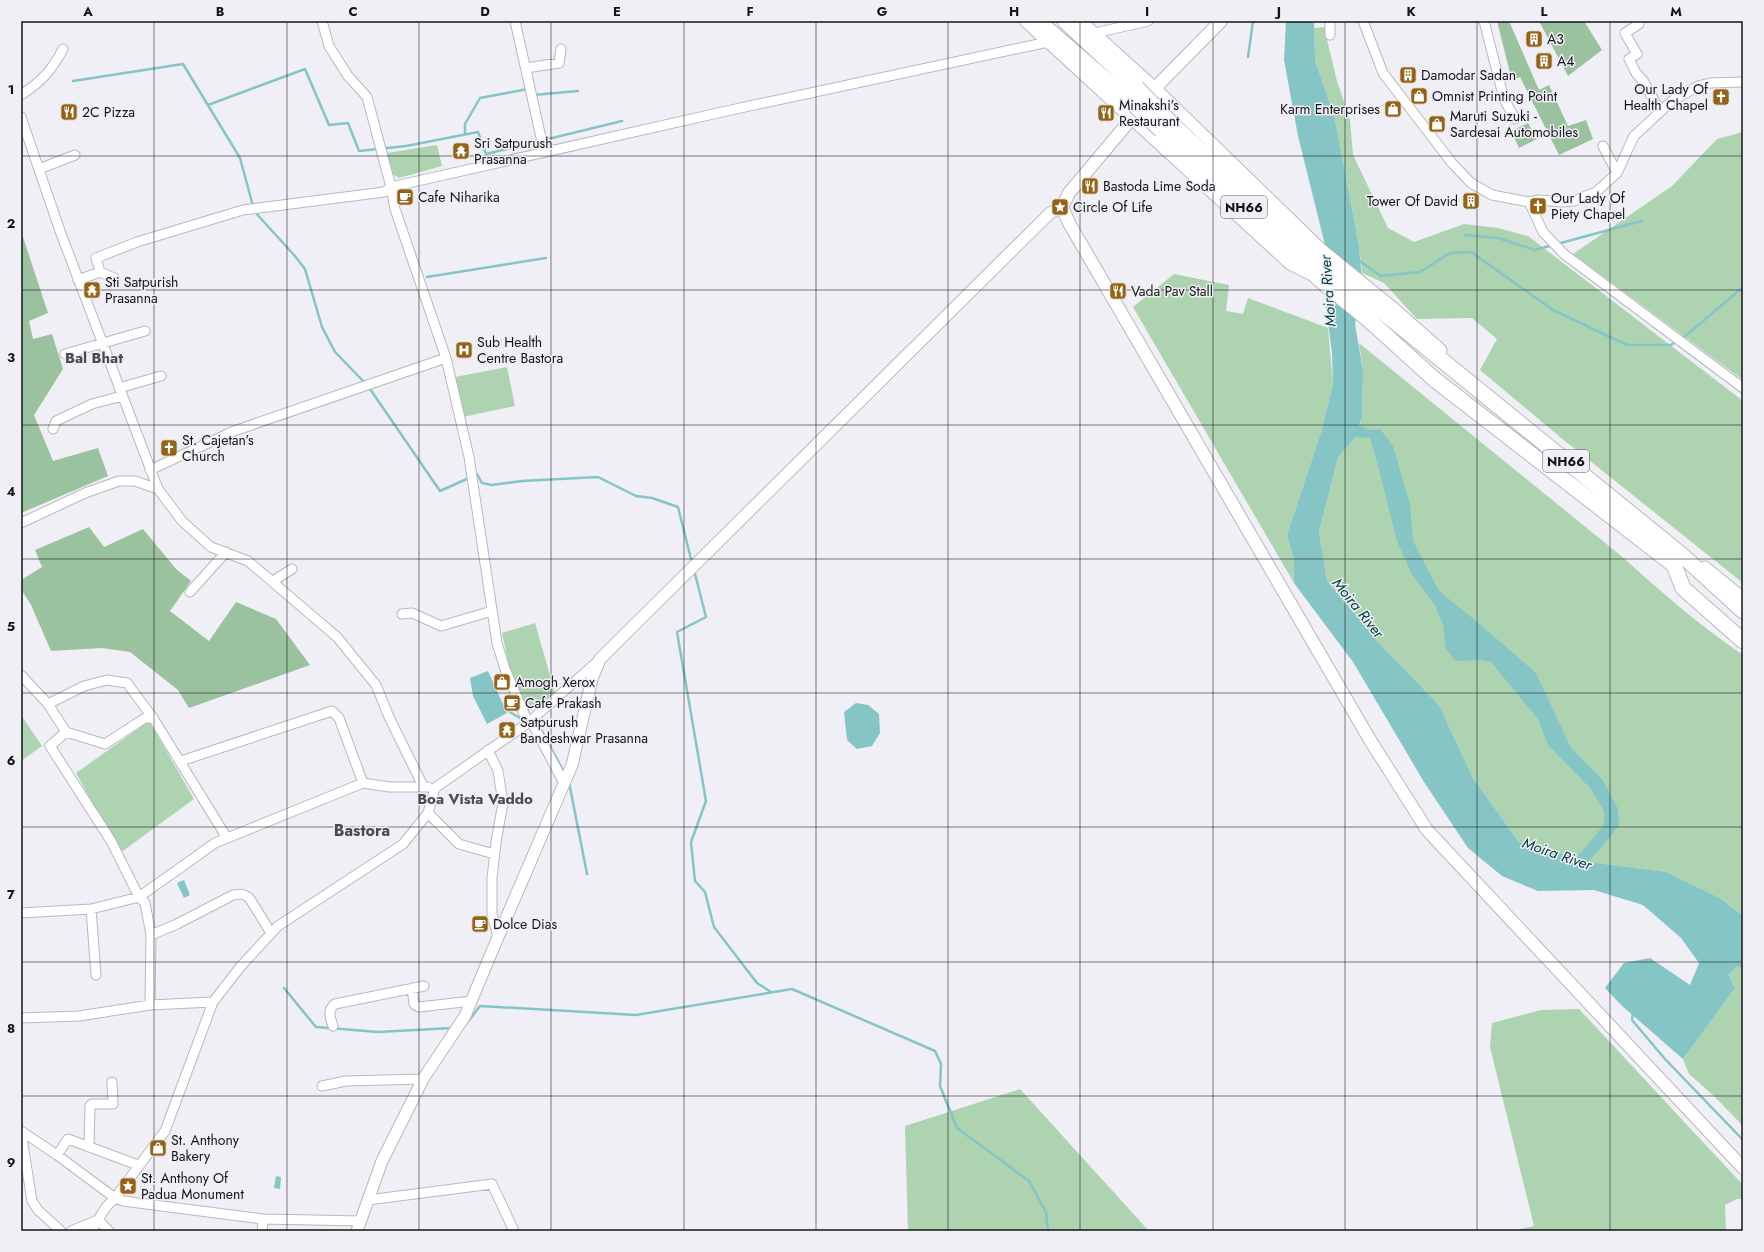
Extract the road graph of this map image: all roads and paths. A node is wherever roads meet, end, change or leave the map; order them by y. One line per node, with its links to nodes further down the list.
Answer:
1 (322, 21): 32 (street)
2 (515, 21): 18 (street)
3 (1025, 21): 15 (street)
4 (1038, 21): 21 (highway, NH66)
5 (1065, 21): 21 (highway, NH66)
6 (1081, 21): 13 (street)
7 (1148, 21): 13 (street)
8 (1221, 21): 20 (main road)
9 (1330, 21): 14 (street)
10 (1363, 21): 33 (street)
11 (1484, 21): 26 (street)
12 (1638, 21): 23 (street)
13 (1095, 34): 20 (street)
14 (1330, 35)
15 (1048, 42): 25 (street); 28 (street)
16 (63, 49): 22 (street)
17 (561, 49): 18 (street)
18 (526, 68): 28 (street)
19 (1743, 82): 23 (street)
20 (1155, 88): 25 (main road); 39 (street)
21 (1133, 94): 36 (highway, NH66, bridge)
22 (21, 95)
23 (1660, 112): 31 (street)
24 (21, 117): 30 (street)
25 (1132, 118): 34 (main road); 36 (street)
26 (1514, 119)
27 (1603, 146): 31 (street)
28 (544, 151): 32 (street)
29 (75, 155): 30 (street)
30 (39, 169): 38 (street)
31 (1617, 173): 33 (street)
32 (391, 186): 35 (street); 43 (street)
33 (1529, 202): 45 (street)
34 (1062, 208): 60 (street); 96 (main road)
35 (100, 272): 37 (street); 38 (street)
36 (1323, 276): 39 (highway, NH66); 59 (highway, NH66)
37 (114, 278)
38 (78, 280): 41 (street)
39 (1388, 311): 55 (street); 57 (highway, NH66)
40 (145, 331): 41 (street)
41 (102, 343): 42 (street); 46 (street)
42 (65, 354)
43 (446, 358): 48 (street); 56 (street)
44 (161, 376): 46 (street)
45 (1743, 388)
46 (120, 392): 47 (street); 48 (street)
47 (53, 429)
48 (150, 470): 49 (street)
49 (158, 489): 50 (street); 51 (street)
50 (21, 523)
51 (226, 552): 53 (street); 54 (street)
52 (292, 569): 53 (street)
53 (273, 581): 70 (street)
54 (190, 592)
55 (1743, 598)
56 (492, 611): 58 (street); 64 (street)
57 (1743, 611)
58 (402, 614)
59 (1743, 641)
60 (600, 659): 64 (street); 68 (street)
61 (21, 675): 62 (street)
62 (48, 704): 63 (street); 65 (street)
63 (153, 718): 65 (street); 67 (street)
64 (528, 721): 66 (street); 68 (street)
65 (66, 732): 75 (street)
66 (488, 750): 71 (street); 74 (street)
67 (180, 761): 69 (street); 73 (street)
68 (566, 779): 80 (street)
69 (363, 783): 70 (street); 73 (street)
70 (423, 786): 71 (street)
71 (435, 788): 72 (street)
72 (428, 813): 74 (street); 78 (street)
73 (227, 838): 75 (street)
74 (494, 854): 80 (street)
75 (139, 898): 76 (street); 79 (street)
76 (91, 909): 77 (street); 81 (street)
77 (21, 913)
78 (271, 933): 79 (street); 85 (street)
79 (151, 935): 86 (street)
80 (498, 937): 84 (street)
81 (96, 975)
82 (424, 986): 83 (street)
83 (412, 988): 84 (street); 88 (street)
84 (472, 1001): 89 (street)
85 (213, 1002): 86 (street); 95 (street)
86 (150, 1005): 87 (street)
87 (21, 1018)
88 (333, 1026)
89 (423, 1080): 91 (street); 98 (street)
90 (112, 1082): 93 (street)
91 (322, 1086)
92 (21, 1131): 94 (street); 102 (street)
93 (88, 1146): 94 (street); 95 (street)
94 (57, 1155): 97 (street)
95 (138, 1165): 97 (street)
96 (1743, 1168)
97 (115, 1198): 99 (street); 100 (street)
98 (368, 1200): 101 (street); 107 (street)
99 (263, 1219): 101 (street); 106 (street)
100 (98, 1220): 103 (street); 104 (street); 105 (street)
101 (359, 1226)
102 (61, 1231)
103 (70, 1231)
104 (91, 1231)
105 (109, 1231)
106 (262, 1231)
107 (514, 1231)

